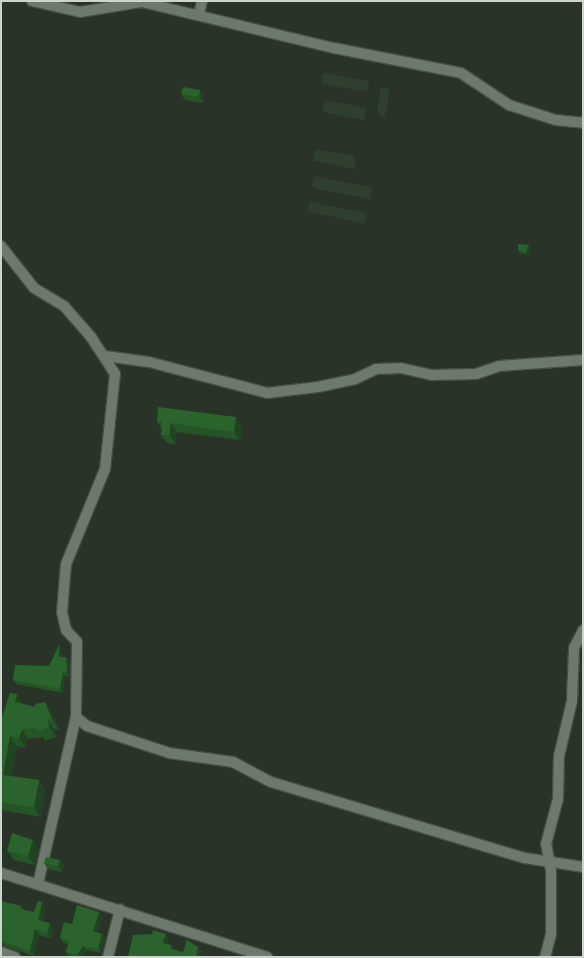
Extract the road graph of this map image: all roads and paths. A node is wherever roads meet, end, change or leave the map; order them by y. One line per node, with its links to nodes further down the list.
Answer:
1 (32, 1): 3 (street)
2 (202, 1): 3 (street)
3 (199, 16): 4 (street)
4 (583, 123)
5 (1, 246): 6 (street)
6 (105, 356): 7 (street); 9 (street)
7 (583, 360)
8 (583, 630): 10 (street)
9 (76, 717): 10 (street); 13 (street)
10 (549, 862): 11 (street); 19 (street)
11 (583, 867)
12 (1, 873): 13 (street)
13 (38, 884): 14 (street)
14 (120, 909): 16 (street); 18 (street)
15 (1, 952): 17 (street)
16 (263, 956)
17 (15, 957)
18 (108, 957)
19 (545, 957)

